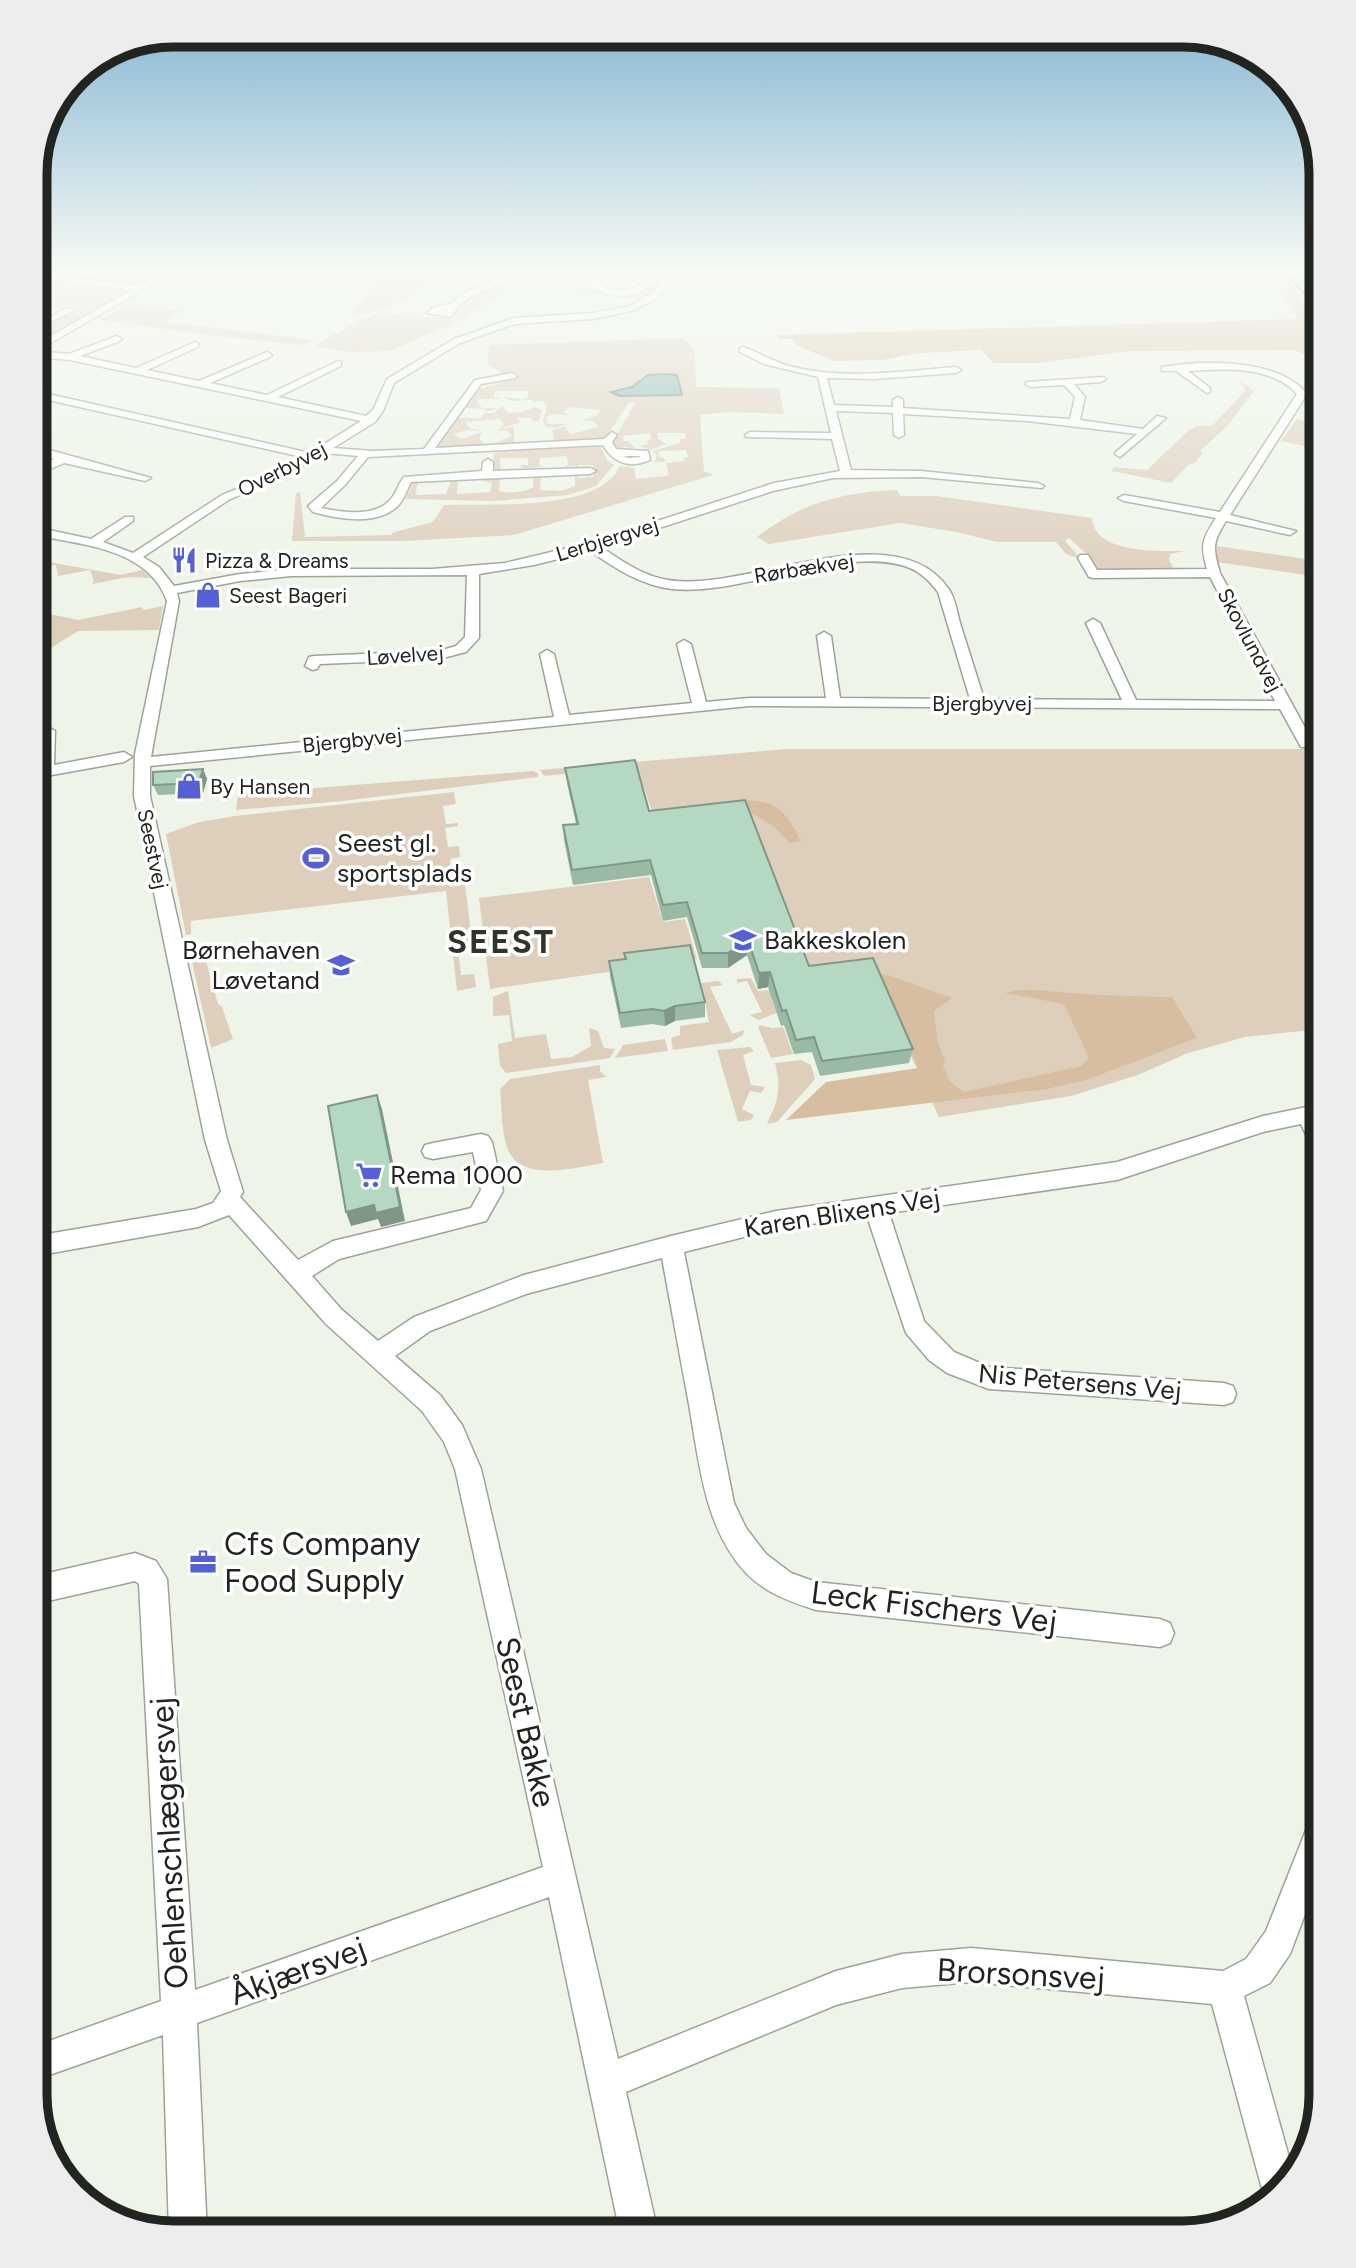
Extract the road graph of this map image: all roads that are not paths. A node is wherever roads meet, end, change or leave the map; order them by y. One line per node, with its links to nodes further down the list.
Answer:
1 (822, 375): 18 (street)
2 (161, 376): 11 (street)
3 (220, 376): 11 (street)
4 (314, 376): 15 (street)
5 (399, 376): 20 (street)
6 (512, 376): 30 (street)
7 (1188, 376): 13 (street)
8 (1270, 376): 43 (street, Skovlundvej)
9 (1101, 379): 10 (street)
10 (1066, 381): 12 (street); 22 (street)
11 (201, 384): 15 (street)
12 (1030, 384)
13 (1207, 390)
14 (48, 397): 34 (street)
15 (269, 398): 20 (street)
16 (1004, 403): 21 (street)
17 (898, 405): 18 (street); 21 (street); 25 (street)
18 (830, 408): 26 (street)
19 (1161, 418): 23 (street)
20 (371, 420): 29 (street, Overbyvej)
21 (1006, 421): 22 (street)
22 (1074, 422): 23 (street)
23 (1145, 432): 33 (street)
24 (750, 435): 26 (street)
25 (899, 435)
26 (837, 436): 39 (street)
27 (610, 443): 28 (street)
28 (488, 449): 30 (street); 38 (street)
29 (321, 450): 32 (street); 34 (street, Overbyvej)
30 (427, 452): 32 (street)
31 (48, 454): 35 (street)
32 (365, 454): 38 (street)
33 (1120, 454)
34 (311, 456): 49 (street, Overbyvej)
35 (63, 459): 36 (street); 40 (street)
36 (48, 466)
37 (590, 471): 38 (street)
38 (487, 474)
39 (846, 474): 41 (street, Lerbjergvej); 48 (street, Lerbjergvej)
40 (145, 478)
41 (1038, 486)
42 (1124, 498): 43 (street)
43 (1224, 516): 45 (street); 52 (street, Skovlundvej)
44 (129, 519): 47 (street)
45 (1290, 531)
46 (48, 534): 47 (street)
47 (92, 544): 49 (street)
48 (590, 545): 51 (street, Lerbjergvej); 60 (street, Rørbækvej)
49 (135, 557): 53 (street)
50 (1084, 558): 52 (street, Skovlundvej)
51 (473, 572): 53 (street, Lerbjergvej); 58 (street, Løvelvej)
52 (1214, 573): 63 (street, Skovlundvej)
53 (172, 590): 67 (street, Seestvej)
54 (1093, 623): 61 (street)
55 (824, 636): 59 (street)
56 (684, 644): 62 (street)
57 (547, 654): 64 (street)
58 (312, 666)
59 (834, 703): 60 (street, Bjergbyvej); 62 (street, Bjergbyvej)
60 (978, 703): 61 (street, Bjergbyvej)
61 (1131, 704): 63 (street, Bjergbyvej)
62 (700, 705): 64 (street, Bjergbyvej)
63 (1284, 705): 65 (street, Skovlundvej)
64 (562, 719): 67 (street, Bjergbyvej)
65 (1306, 744)
66 (124, 757): 68 (street)
67 (142, 762): 71 (street, Seestvej)
68 (48, 771)
69 (1309, 1114): 72 (street, Karen Blixens Vej)
70 (433, 1151): 75 (street)
71 (229, 1199): 73 (street); 75 (street, Seest Bakke)
72 (875, 1205): 74 (street, Karen Blixens Vej); 77 (street, Nis Petersens Vej)
73 (47, 1244)
74 (671, 1245): 76 (street, Karen Blixens Vej); 79 (street, Leck Fischers Vej)
75 (296, 1273): 76 (street, Seest Bakke)
76 (377, 1355): 81 (street, Seest Bakke)
77 (1224, 1394)
78 (47, 1587): 83 (street, Oehlenschlægersvej)
79 (1160, 1633)
80 (1309, 1862): 82 (street)
81 (561, 1877): 83 (street, Åkjærsvej); 85 (street, Seest Bakke)
82 (1225, 1988): 85 (street, Brorsonsvej); 86 (street)
83 (179, 2013): 84 (street, Åkjærsvej); 87 (street, Oehlenschlægersvej)
84 (47, 2059)
85 (604, 2083): 88 (street, Seest Bakke)
86 (1276, 2179)
87 (187, 2220)
88 (636, 2220)

